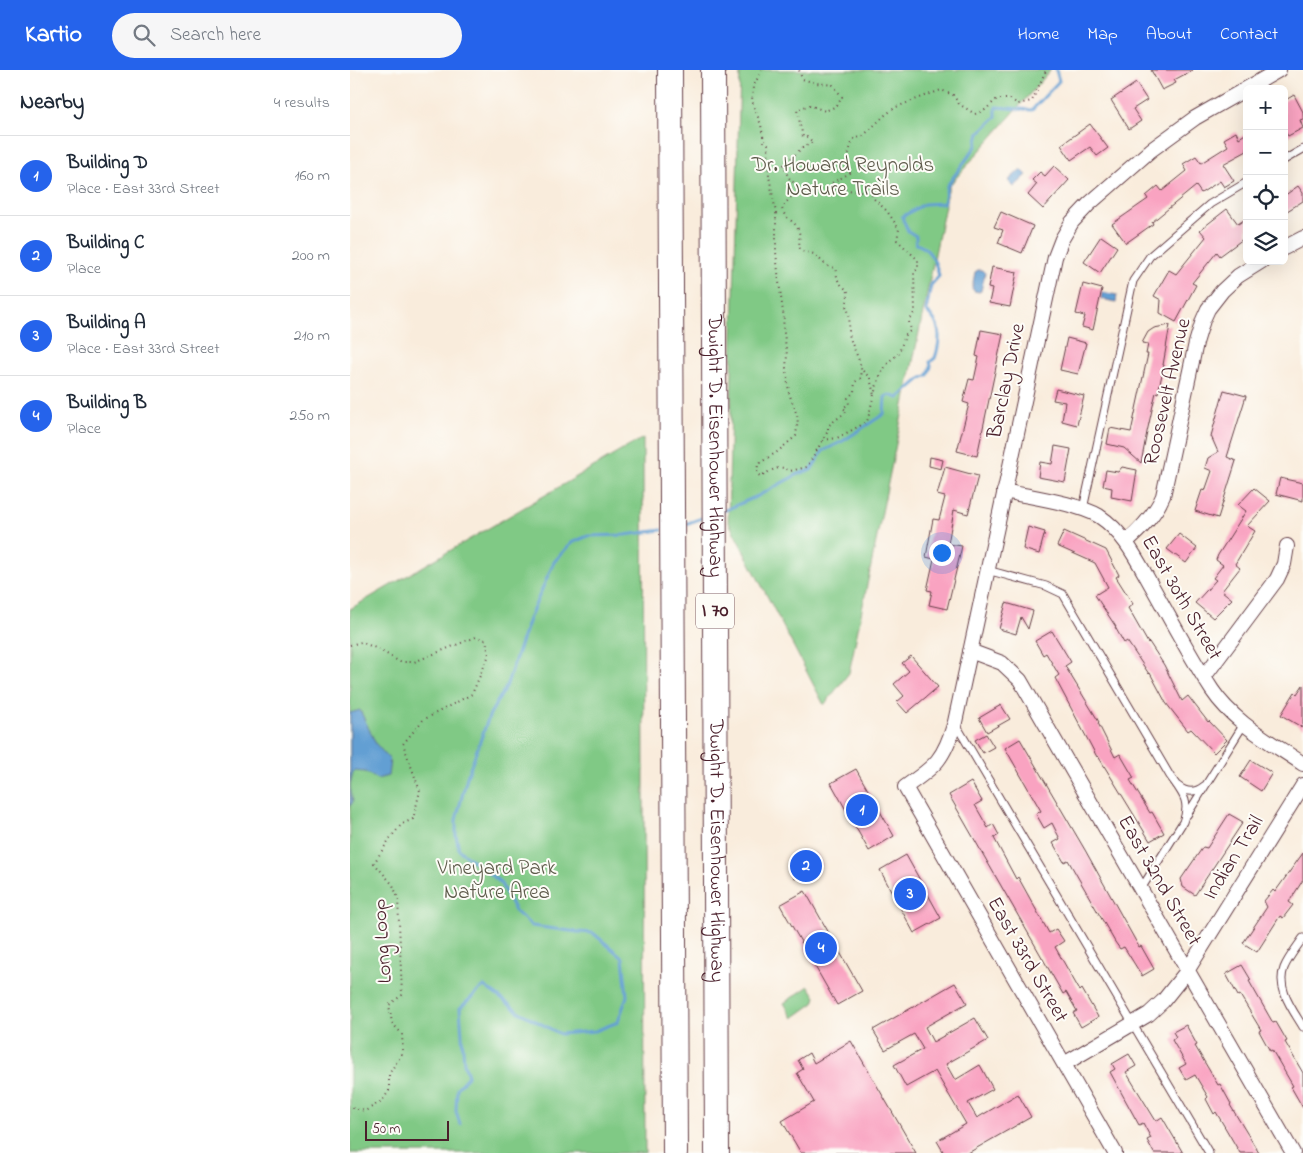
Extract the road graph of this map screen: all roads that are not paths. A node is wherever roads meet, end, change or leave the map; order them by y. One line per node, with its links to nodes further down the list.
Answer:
1 (670, 70): 31 (highway, Dwight D. Eisenhower Highway / I 70)
2 (712, 70): 32 (highway, Dwight D. Eisenhower Highway / I 70)
3 (1279, 70): 10 (street, Barclay Drive)
4 (1303, 149): 5 (lane)
5 (1288, 158)
6 (1243, 184): 11 (lane)
7 (1303, 238): 8 (street)
8 (1288, 246)
9 (1256, 265): 12 (street, Roosevelt Avenue)
10 (1004, 491): 11 (street, East 30th Street); 14 (street, Barclay Drive)
11 (1083, 508): 12 (street, East 30th Street)
12 (1126, 542): 16 (street, East 30th Street)
13 (1287, 546): 16 (street)
14 (986, 570): 15 (street, Barclay Drive); 20 (lane)
15 (970, 651): 17 (street, Barclay Drive); 25 (street, East 32nd Street)
16 (1204, 677): 18 (street, East 30th Street)
17 (955, 722): 23 (street, Barclay Drive); 28 (lane)
18 (1244, 724): 19 (street, East 30th Street); 21 (lane)
19 (1303, 764)
20 (1170, 776): 21 (lane); 24 (lane)
21 (1206, 784): 24 (lane)
22 (1303, 785): 27 (street, Indian Trail)
23 (905, 787): 30 (street, East 33rd Street)
24 (1183, 822): 25 (lane)
25 (1141, 890): 27 (street, East 32nd Street)
26 (1303, 938): 29 (lane)
27 (1187, 970): 28 (street, Indian Trail); 35 (street, East 32nd Street)
28 (1132, 1025): 30 (street, Indian Trail); 34 (lane)
29 (1303, 1027)
30 (1064, 1064): 33 (street, East 33rd Street)
31 (675, 1153)
32 (717, 1153)
33 (1115, 1153)
34 (1209, 1153)
35 (1293, 1153)

